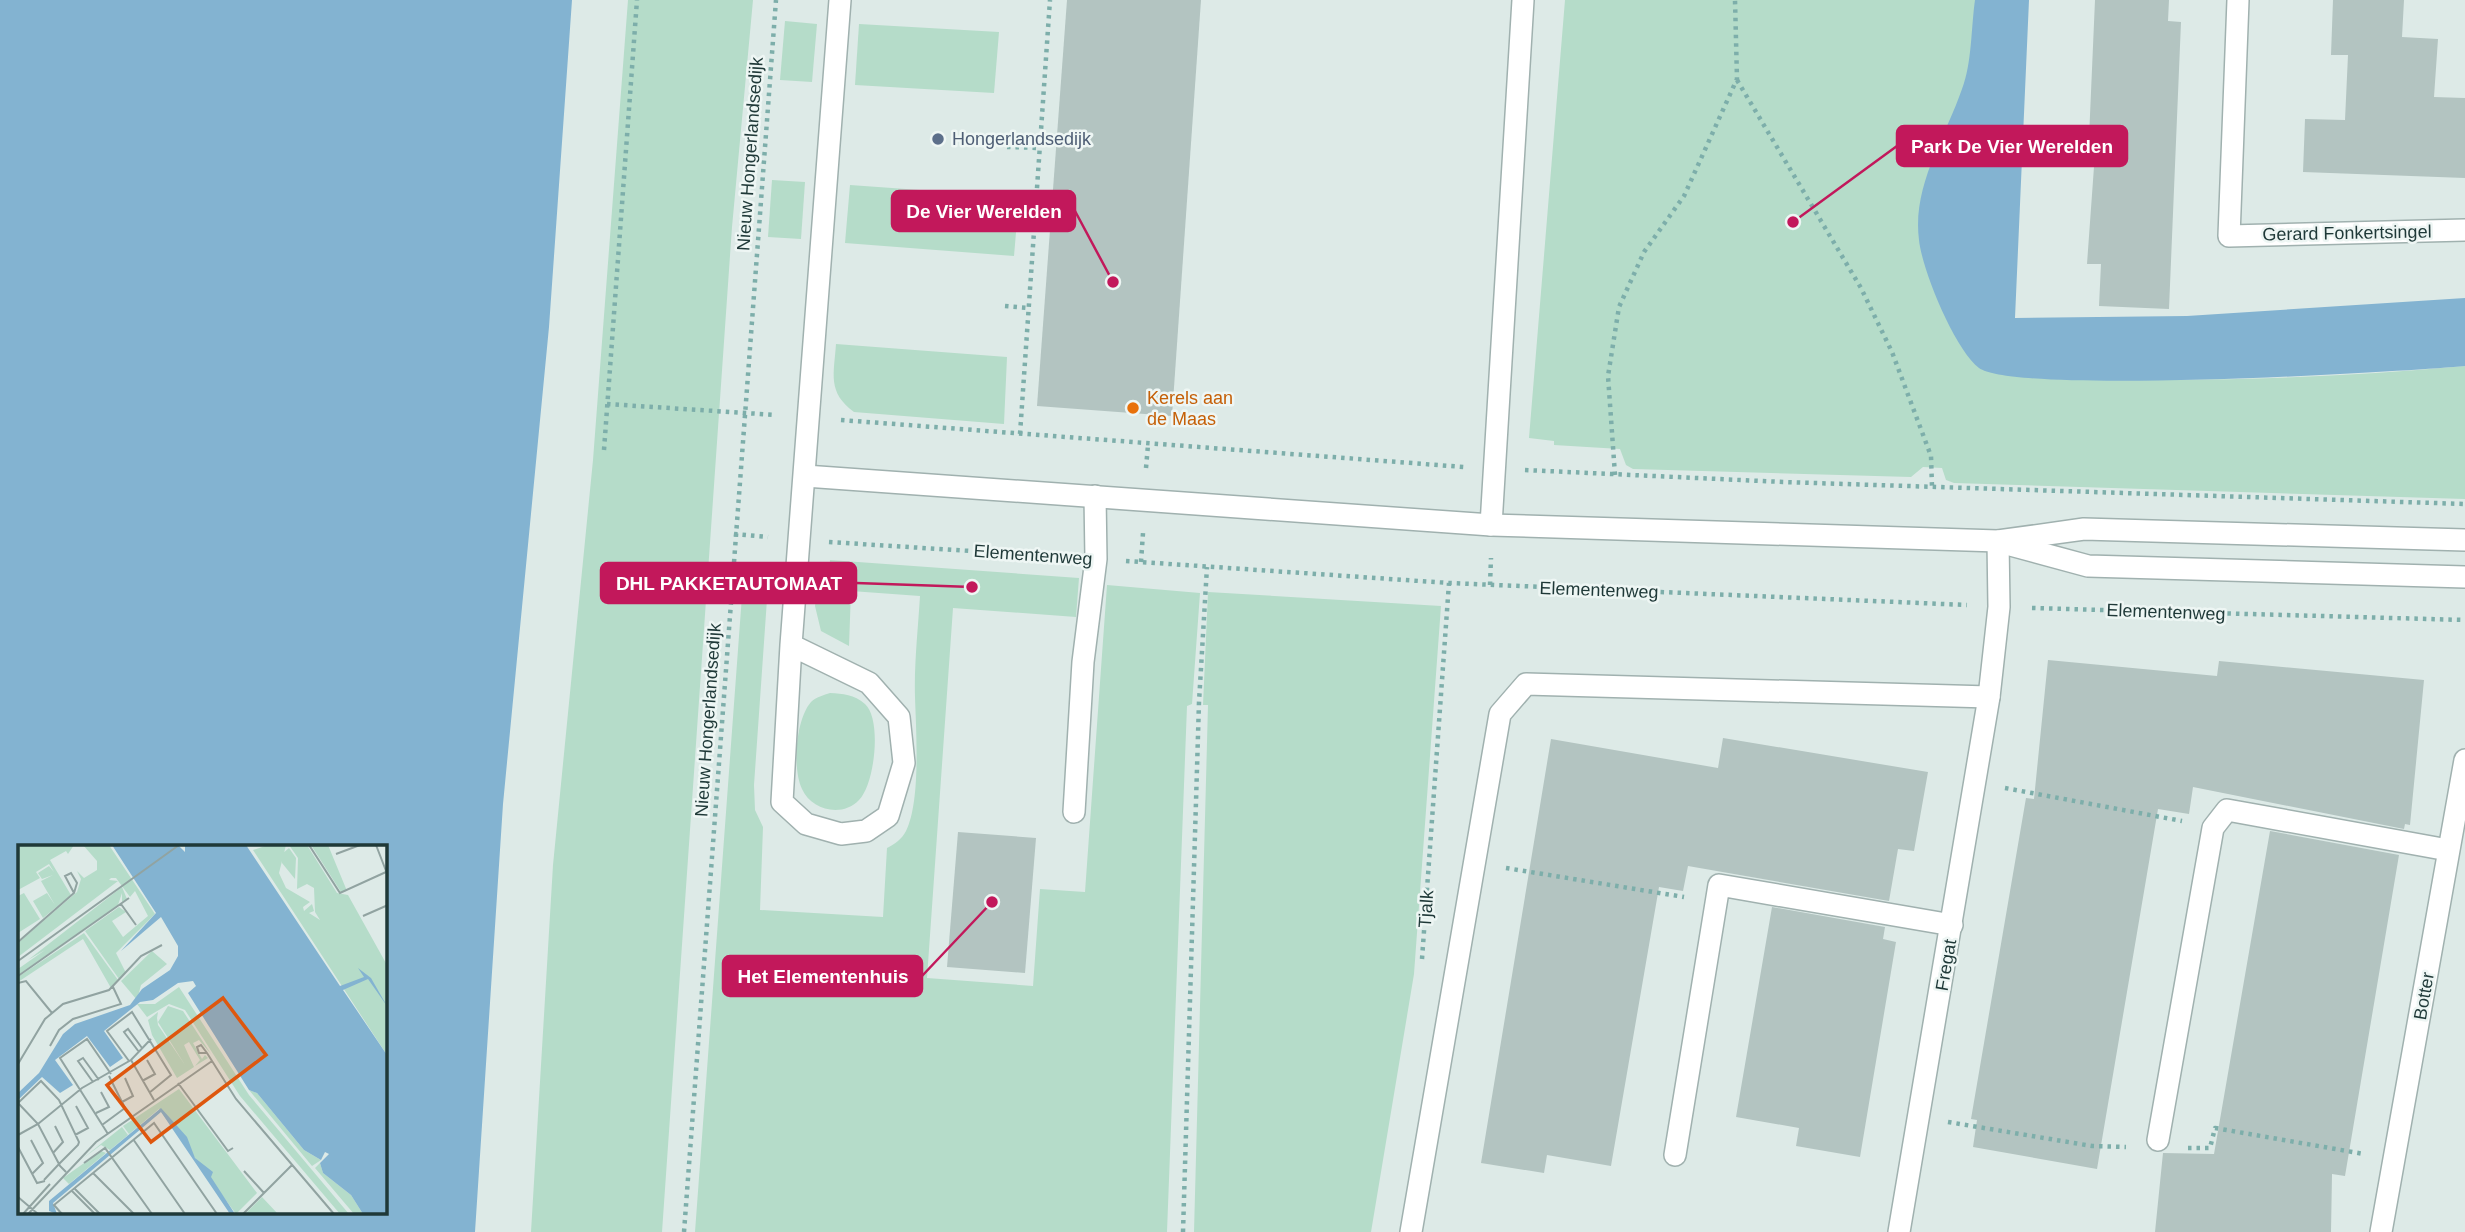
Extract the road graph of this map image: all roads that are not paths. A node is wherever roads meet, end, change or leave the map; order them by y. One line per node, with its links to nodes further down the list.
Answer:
1 (840, 0): 5 (street)
2 (1523, 0): 7 (street)
3 (2238, 0): 4 (street, Gerard Fonkertsingel)
4 (2465, 230)
5 (805, 477): 6 (street); 11 (street)
6 (1095, 496): 7 (street); 14 (street)
7 (1491, 525): 9 (street)
8 (2465, 540): 9 (street)
9 (1998, 541): 10 (street); 12 (street, Fregat)
10 (2465, 578)
11 (791, 645): 11 (street)
12 (1989, 697): 16 (street, Fregat); 19 (street)
13 (2465, 760): 15 (street, Botter)
14 (1074, 812)
15 (2448, 850): 17 (street); 21 (street, Botter)
16 (1952, 925): 18 (street); 20 (street, Fregat)
17 (2158, 1140)
18 (1675, 1155)
19 (1411, 1232)
20 (1899, 1232)
21 (2381, 1232)

